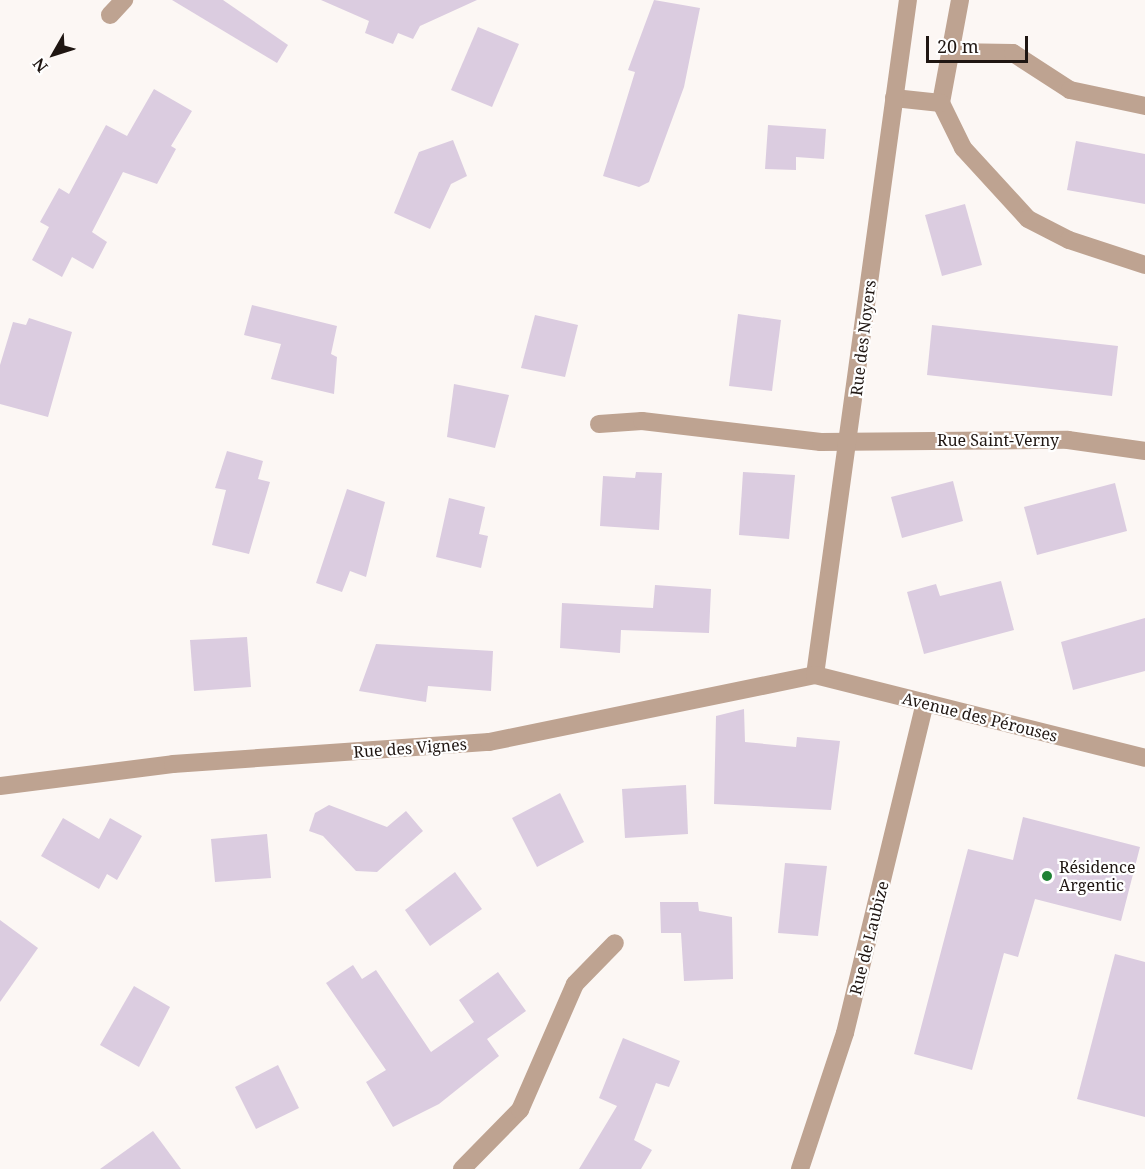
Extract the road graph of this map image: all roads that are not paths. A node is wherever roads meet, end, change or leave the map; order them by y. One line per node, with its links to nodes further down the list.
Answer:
1 (124, 0): 4 (street)
2 (908, 0): 6 (street, Rue des Noyers)
3 (960, 0): 5 (street)
4 (110, 15)
5 (950, 52): 7 (street); 8 (street)
6 (894, 98): 7 (street); 11 (street, Rue des Noyers)
7 (941, 103): 9 (street)
8 (1145, 106)
9 (1145, 265)
10 (599, 424): 11 (street, Rue Saint-Verny)
11 (850, 441): 12 (street, Rue Saint-Verny); 13 (street, Rue des Noyers)
12 (1145, 451)
13 (815, 675): 14 (street, Avenue des Pérouses); 16 (street, Rue des Vignes)
14 (926, 703): 15 (street, Avenue des Pérouses); 19 (street, Rue de Laubize)
15 (1145, 758)
16 (0, 786)
17 (615, 943): 18 (street)
18 (462, 1169)
19 (800, 1169)

